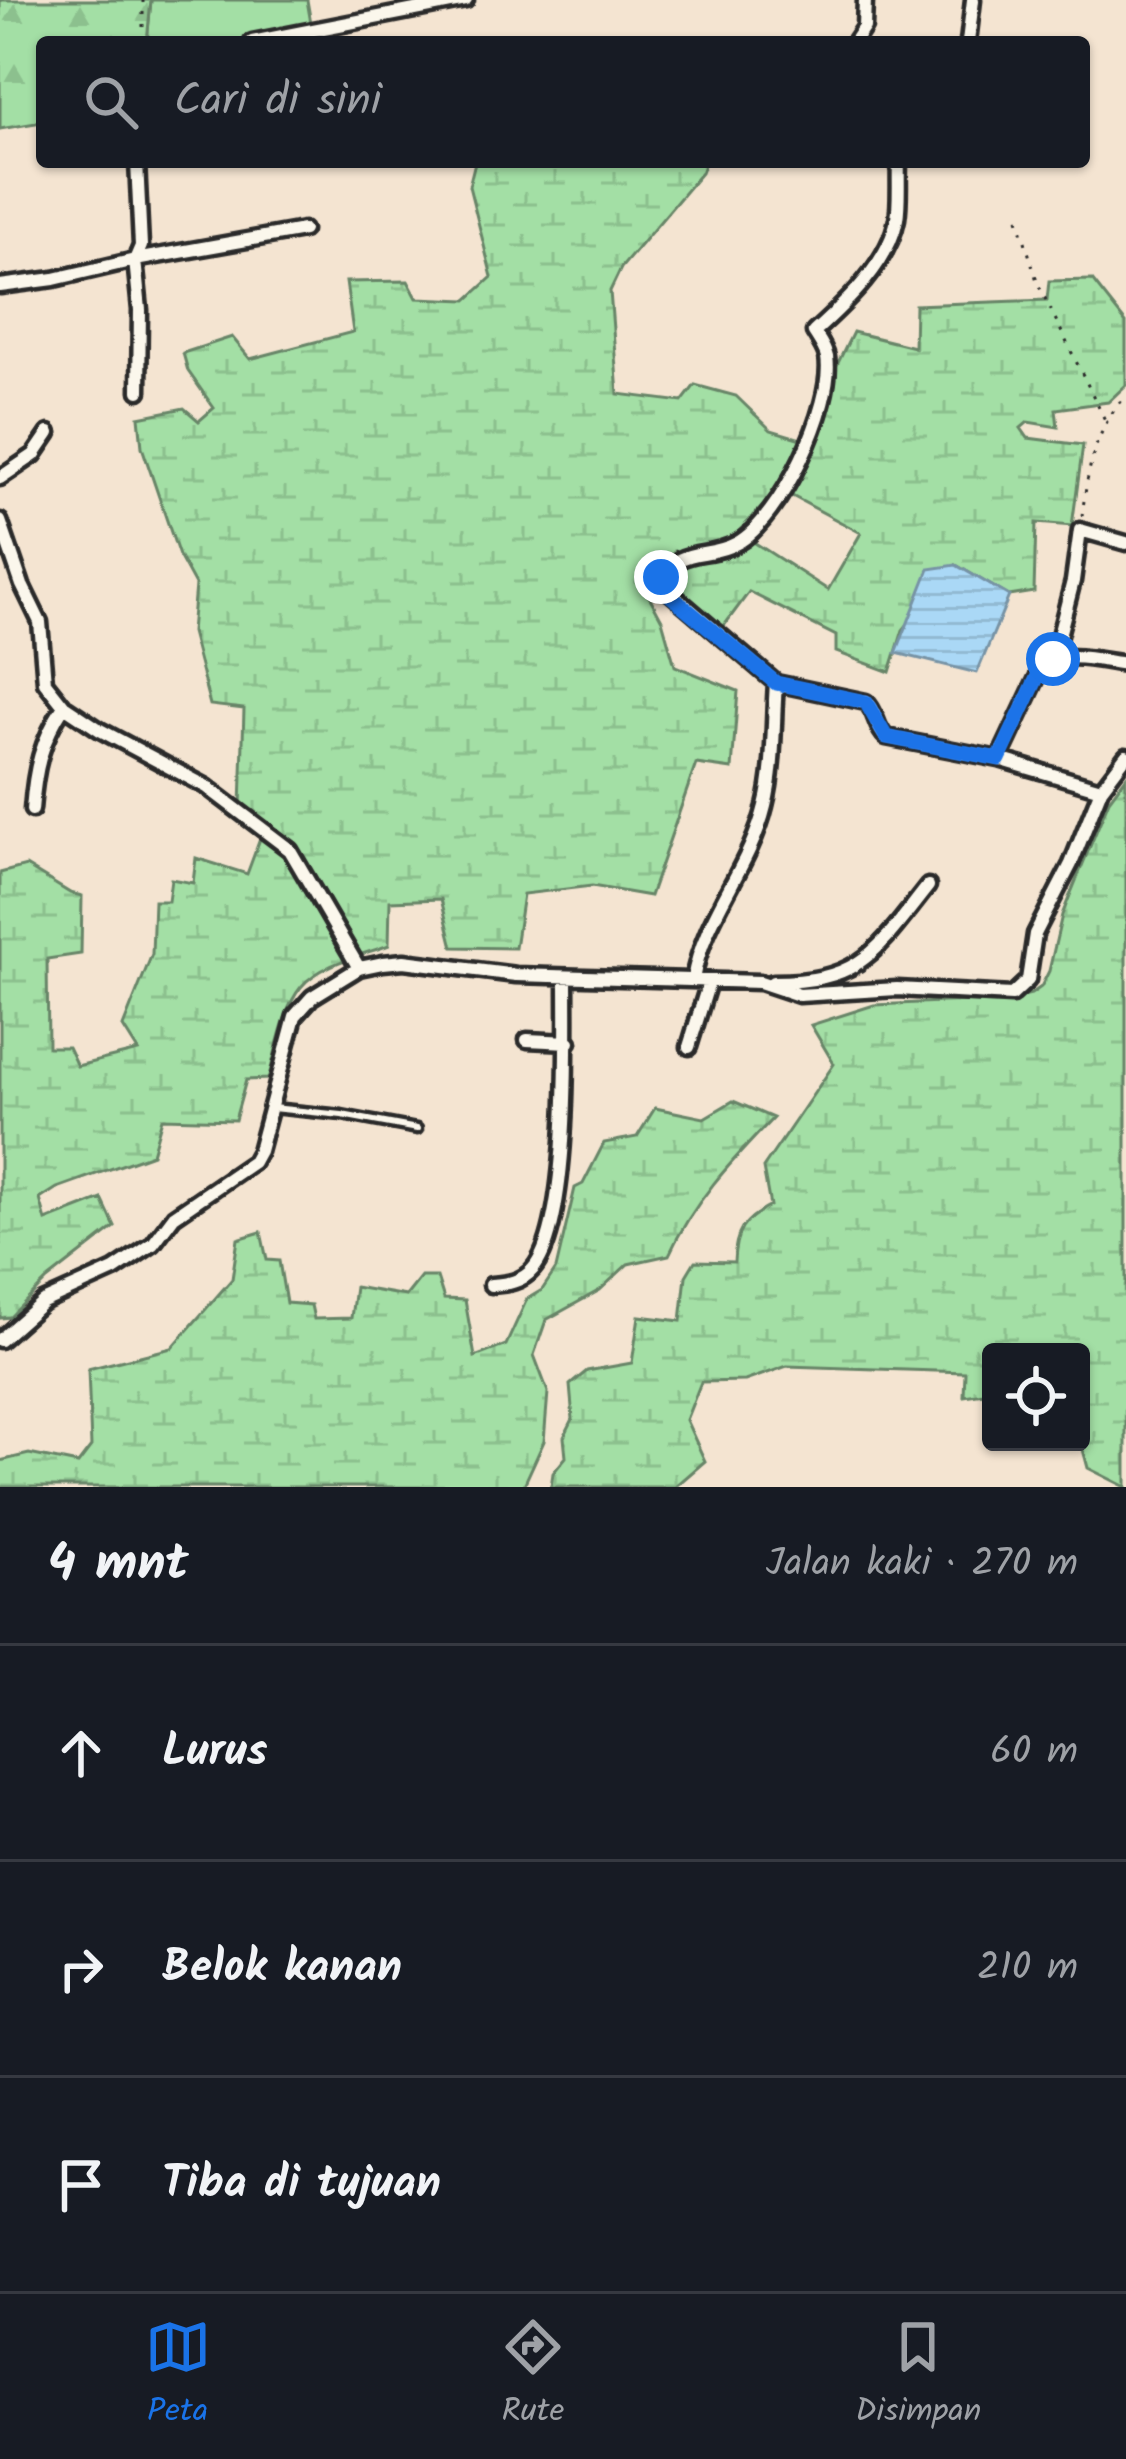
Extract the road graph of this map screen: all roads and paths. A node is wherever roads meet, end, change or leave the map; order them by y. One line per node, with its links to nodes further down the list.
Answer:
1 (143, 0): 5 (path)
2 (466, 0): 6 (street)
3 (865, 0): 7 (street)
4 (973, 0): 8 (street)
5 (143, 36)
6 (283, 36)
7 (858, 36)
8 (969, 36)
9 (137, 168): 13 (street)
10 (899, 168): 25 (street)
11 (1018, 218): 17 (path)
12 (303, 230): 13 (street)
13 (135, 260): 14 (street); 15 (street)
14 (0, 286)
15 (139, 391)
16 (1126, 394): 17 (path)
17 (1105, 420): 21 (path)
18 (49, 434): 19 (street)
19 (0, 478)
20 (0, 521): 26 (street)
21 (1080, 530): 22 (street); 23 (street)
22 (1126, 543)
23 (1053, 659): 24 (street); 28 (street)
24 (1126, 664)
25 (776, 683): 28 (street); 34 (street)
26 (64, 706): 30 (street); 32 (street)
27 (1126, 756): 29 (street)
28 (999, 759): 29 (street)
29 (1101, 789): 36 (street)
30 (32, 810)
31 (928, 886): 36 (street)
32 (359, 968): 33 (street); 40 (street)
33 (566, 978): 34 (street); 38 (street)
34 (693, 980): 35 (street)
35 (709, 982): 36 (street); 39 (street)
36 (760, 982)
37 (526, 1040): 38 (street)
38 (569, 1042): 42 (street)
39 (689, 1047)
40 (270, 1108): 41 (lane); 43 (street)
41 (417, 1129)
42 (491, 1285)
43 (0, 1340)

